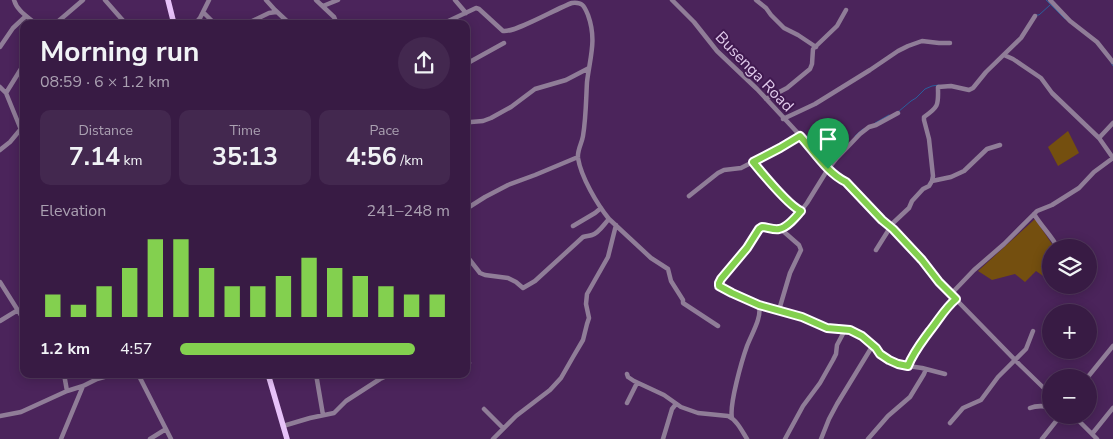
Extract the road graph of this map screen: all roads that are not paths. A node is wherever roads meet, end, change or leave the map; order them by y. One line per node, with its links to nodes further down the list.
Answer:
1 (14, 0): 19 (street)
2 (83, 0): 23 (street)
3 (105, 0): 24 (street)
4 (168, 0): 25 (main road)
5 (209, 0): 16 (street)
6 (266, 0): 17 (street)
7 (316, 0): 14 (street)
8 (338, 0): 14 (street)
9 (455, 0): 18 (street)
10 (756, 0): 36 (street)
11 (1050, 0): 39 (street)
12 (674, 1): 44 (street, Busenga Road)
13 (582, 2): 18 (street); 40 (street)
14 (323, 6): 30 (street)
15 (846, 10): 36 (street)
16 (203, 12): 26 (street); 27 (street)
17 (276, 12): 28 (street); 29 (street)
18 (466, 13): 31 (street)
19 (26, 16): 21 (street); 22 (street)
20 (1035, 16): 37 (street)
21 (22, 20)
22 (31, 20)
23 (60, 20)
24 (122, 20)
25 (173, 20)
26 (198, 20)
27 (211, 20)
28 (254, 20)
29 (285, 20)
30 (335, 20)
31 (451, 20)
32 (20, 22): 35 (street)
33 (504, 43): 38 (street)
34 (950, 43): 46 (street)
35 (0, 47)
36 (816, 47): 44 (street)
37 (1004, 55): 51 (street); 58 (street)
38 (470, 62)
39 (1113, 62)
40 (589, 68): 47 (street); 54 (street)
41 (20, 70): 43 (street)
42 (0, 87): 43 (street)
43 (6, 93): 49 (street)
44 (766, 99): 46 (street, Busenga Road)
45 (898, 113): 57 (street)
46 (783, 119): 50 (street, Busenga Road)
47 (470, 122)
48 (1113, 123): 51 (street)
49 (20, 130): 53 (street)
50 (800, 136): 56 (street); 57 (street, Busenga Road)
51 (1099, 138): 55 (street)
52 (1000, 145): 58 (street)
53 (0, 150)
54 (578, 157): 60 (street); 61 (street)
55 (1113, 158): 63 (street)
56 (753, 162): 59 (street); 62 (street)
57 (828, 169): 62 (street); 67 (street, Busenga Road)
58 (932, 181): 67 (street)
59 (689, 196)
60 (470, 206)
61 (601, 208): 64 (street); 66 (street)
62 (801, 211): 68 (street)
63 (1034, 214): 69 (street); 73 (street)
64 (609, 219): 65 (street); 71 (street)
65 (616, 225): 80 (street); 115 (street)
66 (573, 226)
67 (891, 227): 70 (street); 73 (street, Busenga Road)
68 (781, 228): 75 (street); 77 (street)
69 (1053, 239)
70 (876, 250)
71 (470, 260)
72 (0, 282): 76 (street)
73 (952, 294): 74 (street, Busenga Road)
74 (956, 299): 85 (street, Busenga Road); 86 (street)
75 (759, 305): 77 (street); 109 (street)
76 (18, 310): 78 (street); 79 (street)
77 (780, 310): 81 (street)
78 (20, 313)
79 (0, 320)
80 (718, 326)
81 (845, 330): 83 (street); 124 (street)
82 (1033, 331): 85 (street)
83 (873, 345): 86 (street); 125 (street)
84 (1113, 346): 88 (street)
85 (1015, 360): 99 (street, Busenga Road); 110 (street)
86 (908, 366): 87 (street)
87 (926, 369): 90 (street); 126 (street)
88 (1095, 369)
89 (627, 374): 97 (street)
90 (945, 374)
91 (65, 378): 100 (street)
92 (100, 378): 98 (street)
93 (140, 378): 114 (street)
94 (269, 378): 113 (main road)
95 (317, 378): 107 (street)
96 (382, 378): 107 (street)
97 (637, 383): 101 (street); 102 (street)
98 (83, 386): 100 (street); 117 (street)
99 (1042, 386)
100 (67, 391): 108 (street)
101 (627, 403)
102 (676, 404): 109 (street); 122 (street)
103 (1042, 406): 104 (street)
104 (1030, 408)
105 (1113, 408): 116 (street)
106 (484, 409): 115 (street)
107 (323, 415): 113 (street)
108 (0, 416)
109 (732, 418): 123 (street)
110 (950, 424)
111 (1054, 424): 127 (street)
112 (1082, 424): 116 (street)
113 (283, 426): 120 (main road)
114 (166, 428): 118 (street); 119 (street)
115 (503, 428): 121 (street)
116 (1092, 434): 128 (street)
117 (61, 439)
118 (150, 439)
119 (171, 439)
120 (287, 439)
121 (493, 439)
122 (663, 439)
123 (747, 439)
124 (785, 439)
125 (821, 439)
126 (868, 439)
127 (1042, 439)
128 (1097, 439)

